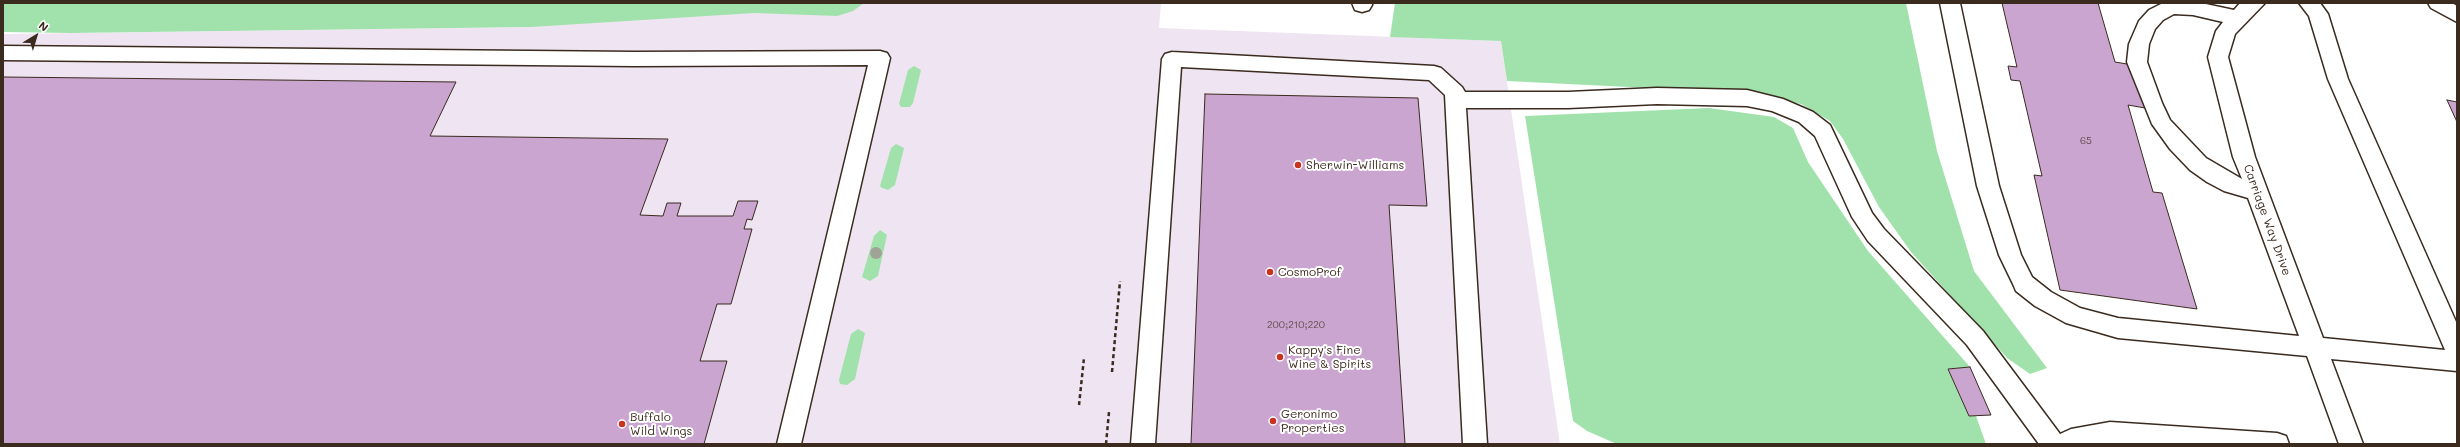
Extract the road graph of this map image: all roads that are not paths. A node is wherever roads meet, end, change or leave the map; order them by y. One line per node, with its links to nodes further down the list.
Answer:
1 (1950, 3): 10 (street)
2 (2255, 3): 6 (street, Carriage Way Drive)
3 (2309, 3): 11 (street)
4 (2438, 3): 5 (street)
5 (2457, 15)
6 (2238, 18): 9 (street, Carriage Way Drive); 9 (street)
7 (3, 53): 13 (street)
8 (1456, 100): 14 (street); 15 (street); 16 (street)
9 (2257, 192): 10 (street, Carriage Way Drive)
10 (2315, 347): 12 (street); 19 (street, Carriage Way Drive)
11 (2457, 350)
12 (2457, 360)
13 (789, 444)
14 (1143, 444)
15 (1475, 444)
16 (2053, 444)
17 (2067, 444): 18 (street)
18 (2277, 444)
19 (2351, 444)

